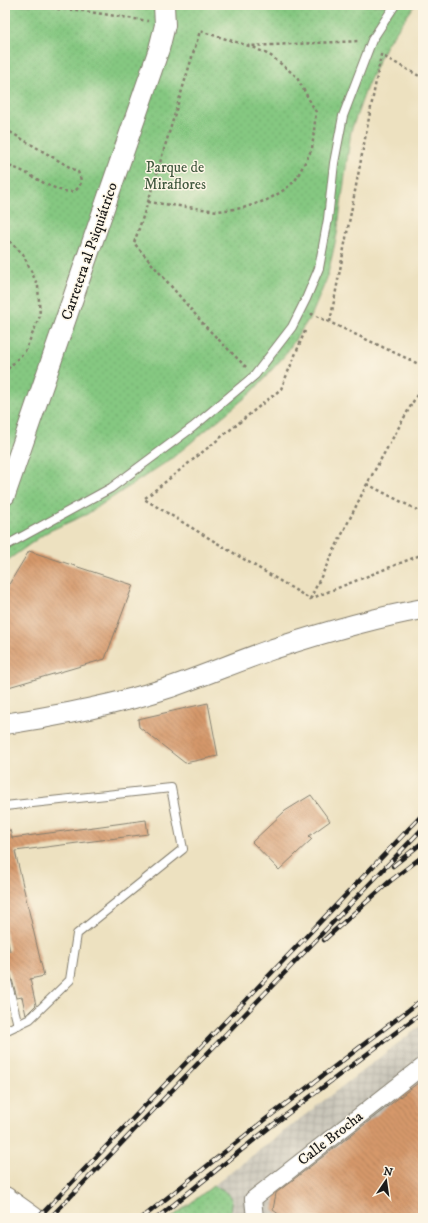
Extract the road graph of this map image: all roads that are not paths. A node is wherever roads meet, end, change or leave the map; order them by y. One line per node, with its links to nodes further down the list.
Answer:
1 (164, 5): 3 (street, Carretera al Psiquiátrico)
2 (395, 5): 4 (lane)
3 (5, 495)
4 (5, 546)
5 (423, 609): 6 (street)
6 (5, 724)
7 (5, 806): 9 (lane)
8 (5, 973): 9 (lane)
9 (18, 1025): 10 (lane)
10 (5, 1031)
11 (423, 1066): 14 (street, Calle Brocha)
12 (5, 1198): 13 (main road)
13 (33, 1218)
14 (255, 1218)

